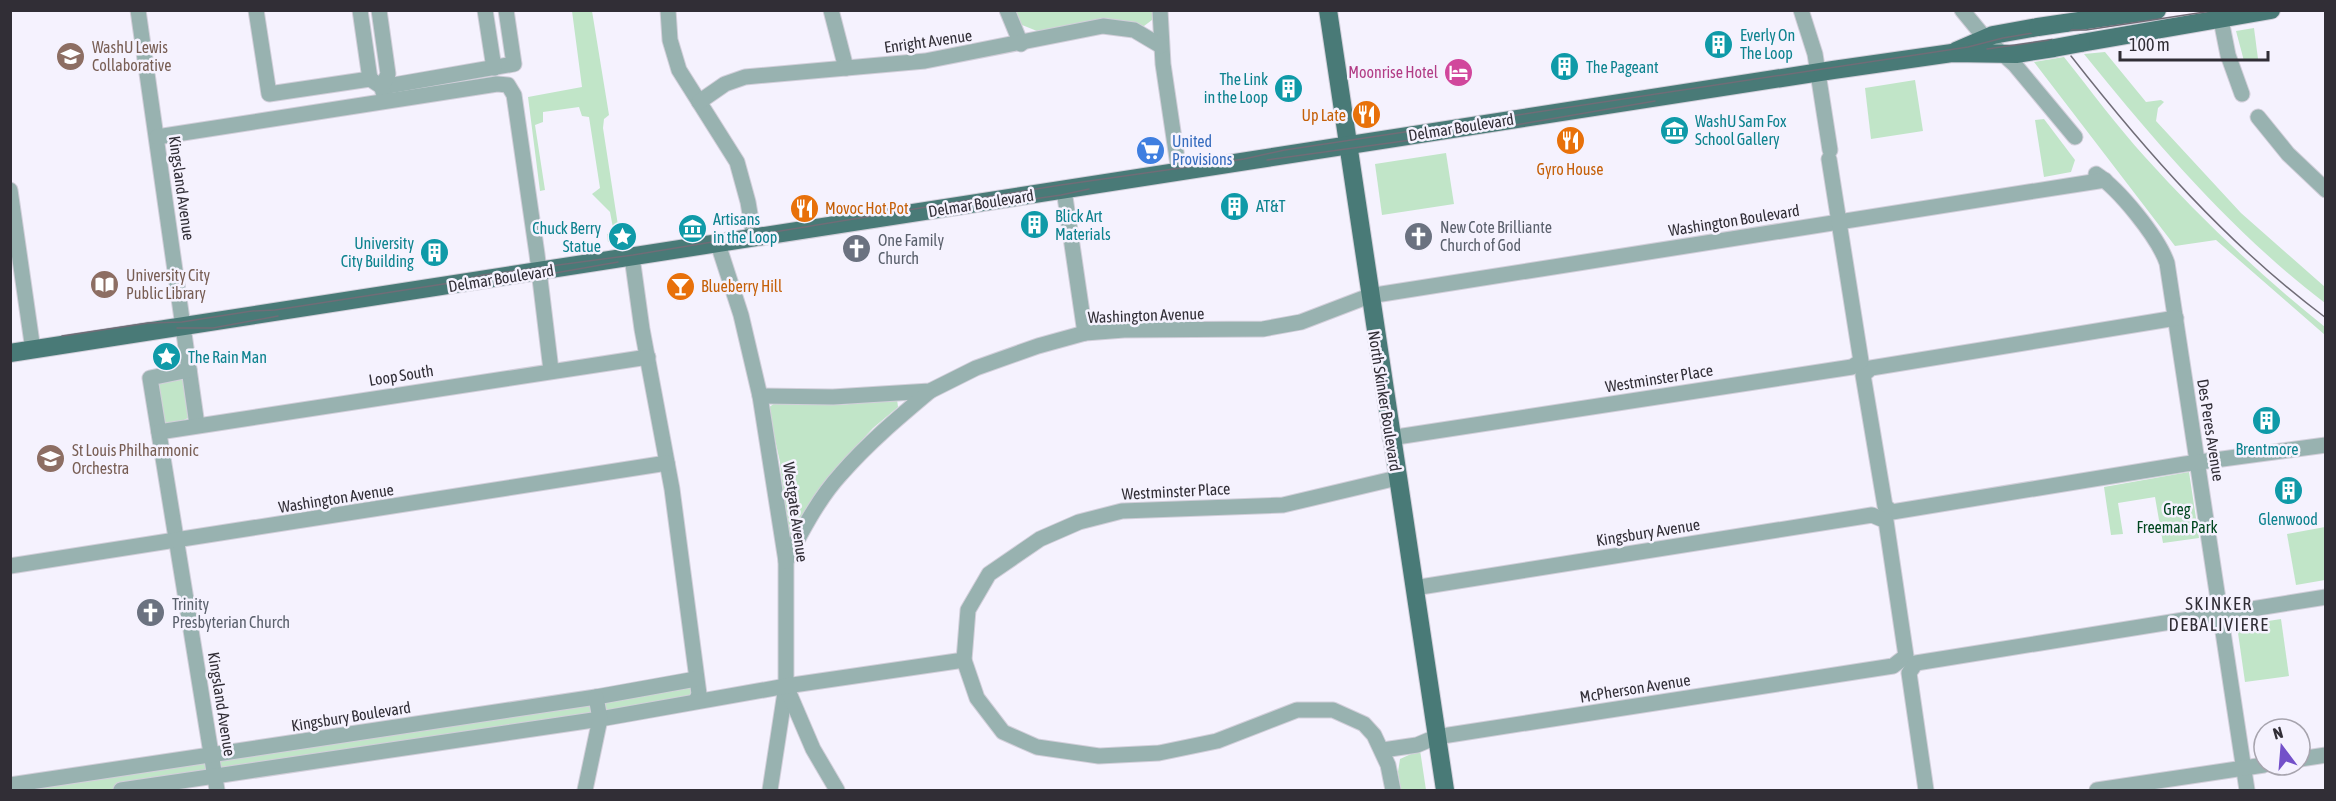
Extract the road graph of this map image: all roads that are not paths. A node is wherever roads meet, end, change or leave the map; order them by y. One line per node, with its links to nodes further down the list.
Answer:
1 (138, 10): 32 (street, Kingsland Avenue)
2 (256, 10): 27 (street)
3 (360, 10): 18 (street)
4 (485, 10): 24 (street)
5 (506, 10): 24 (street)
6 (668, 10): 29 (street)
7 (831, 10): 25 (street)
8 (1007, 10): 20 (street)
9 (1160, 10): 21 (street)
10 (1328, 10): 33 (main road, North Skinker Boulevard)
11 (1801, 10): 26 (street)
12 (1962, 10): 19 (street)
13 (2157, 10): 17 (main road, Delmar Boulevard)
14 (2271, 10): 15 (main road, Delmar Boulevard)
15 (2220, 15): 23 (main road, Delmar Boulevard, bridge); 28 (street)
16 (380, 17): 18 (street); 27 (street)
17 (2074, 18): 19 (main road, Delmar Boulevard, bridge)
18 (362, 26): 27 (street)
19 (1984, 38): 22 (main road, Delmar Boulevard); 23 (street)
20 (1021, 44): 21 (street, Enright Avenue); 25 (street, Enright Avenue)
21 (1161, 46): 34 (street)
22 (1952, 53): 23 (main road, Delmar Boulevard); 26 (main road, Delmar Boulevard)
23 (2005, 55): 31 (street)
24 (494, 68): 27 (street)
25 (846, 68): 29 (street, Enright Avenue)
26 (1818, 72): 33 (main road, Delmar Boulevard); 39 (street)
27 (379, 89): 32 (street); 43 (street)
28 (2242, 94)
29 (699, 102): 40 (street)
30 (2258, 117): 38 (street)
31 (2075, 137)
32 (157, 138): 46 (street, Kingsland Avenue)
33 (1347, 145): 34 (main road, Delmar Boulevard); 44 (main road, North Skinker Boulevard)
34 (1179, 172): 37 (main road, Delmar Boulevard)
35 (2099, 176): 39 (street, Washington Boulevard); 45 (street, Des Peres Avenue)
36 (10, 190): 48 (street)
37 (1064, 190): 40 (main road, Delmar Boulevard); 47 (street)
38 (2325, 190)
39 (1838, 222): 44 (street, Washington Boulevard); 51 (street)
40 (754, 238): 41 (main road, Delmar Boulevard)
41 (718, 244): 42 (main road, Delmar Boulevard); 55 (street, Westgate Avenue)
42 (632, 257): 43 (main road, Delmar Boulevard); 50 (street)
43 (537, 272): 46 (main road, Delmar Boulevard); 53 (street)
44 (1369, 296): 47 (street, Washington Avenue); 58 (main road, North Skinker Boulevard)
45 (2176, 318): 51 (street, Westminster Place); 60 (street, Des Peres Avenue)
46 (183, 327): 48 (main road, Delmar Boulevard); 52 (street, Kingsland Avenue)
47 (1084, 333): 54 (street, Washington Avenue)
48 (33, 350): 49 (main road, Delmar Boulevard)
49 (10, 353)
50 (648, 357): 53 (street, Loop South); 61 (street)
51 (1866, 364): 58 (street, Westminster Place); 63 (street)
52 (189, 370): 56 (street, Kingsland Avenue); 57 (street, Kingsland Avenue)
53 (551, 370): 56 (street, Loop South)
54 (930, 391): 55 (street, Washington Avenue); 65 (street, Washington Avenue)
55 (760, 396): 65 (street, Westgate Avenue)
56 (197, 425): 57 (street, Loop South)
57 (159, 432): 64 (street, Kingsland Avenue)
58 (1390, 438): 62 (main road, North Skinker Boulevard)
59 (2325, 445): 60 (street, Kingsbury Avenue)
60 (2198, 462): 63 (street, Kingsbury Avenue); 69 (street, Des Peres Avenue)
61 (667, 463): 64 (street, Washington Avenue); 71 (street)
62 (1397, 478): 67 (main road, North Skinker Boulevard); 70 (street, Westminster Place)
63 (1886, 514): 67 (street, Kingsbury Avenue); 76 (street, McPherson Avenue)
64 (178, 541): 66 (street, Washington Avenue); 78 (street, Kingsland Avenue)
65 (786, 561): 72 (street, Westgate Avenue)
66 (10, 566)
67 (1414, 588): 76 (main road, North Skinker Boulevard)
68 (2325, 597): 69 (street)
69 (2221, 614): 80 (street, Des Peres Avenue); 89 (street)
70 (964, 660): 72 (street); 77 (street)
71 (696, 679): 73 (street, Kingsbury Boulevard); 74 (street)
72 (786, 686): 74 (street); 86 (street, Westgate Avenue); 87 (street)
73 (596, 697): 75 (street); 78 (street, Kingsbury Boulevard)
74 (696, 702): 75 (street)
75 (600, 719): 81 (street); 85 (street)
76 (1436, 736): 77 (street, McPherson Avenue); 88 (main road, North Skinker Boulevard)
77 (1383, 750): 83 (street)
78 (212, 755): 81 (street, Kingsland Avenue); 82 (street, Kingsbury Boulevard)
79 (2252, 767): 80 (street)
80 (2244, 768): 90 (street); 91 (street, Des Peres Avenue)
81 (216, 783): 84 (street)
82 (10, 785)
83 (1392, 789)
84 (122, 790)
85 (585, 790)
86 (770, 790)
87 (837, 790)
88 (1444, 790)
89 (1926, 790)
90 (2097, 790)
91 (2247, 790)

